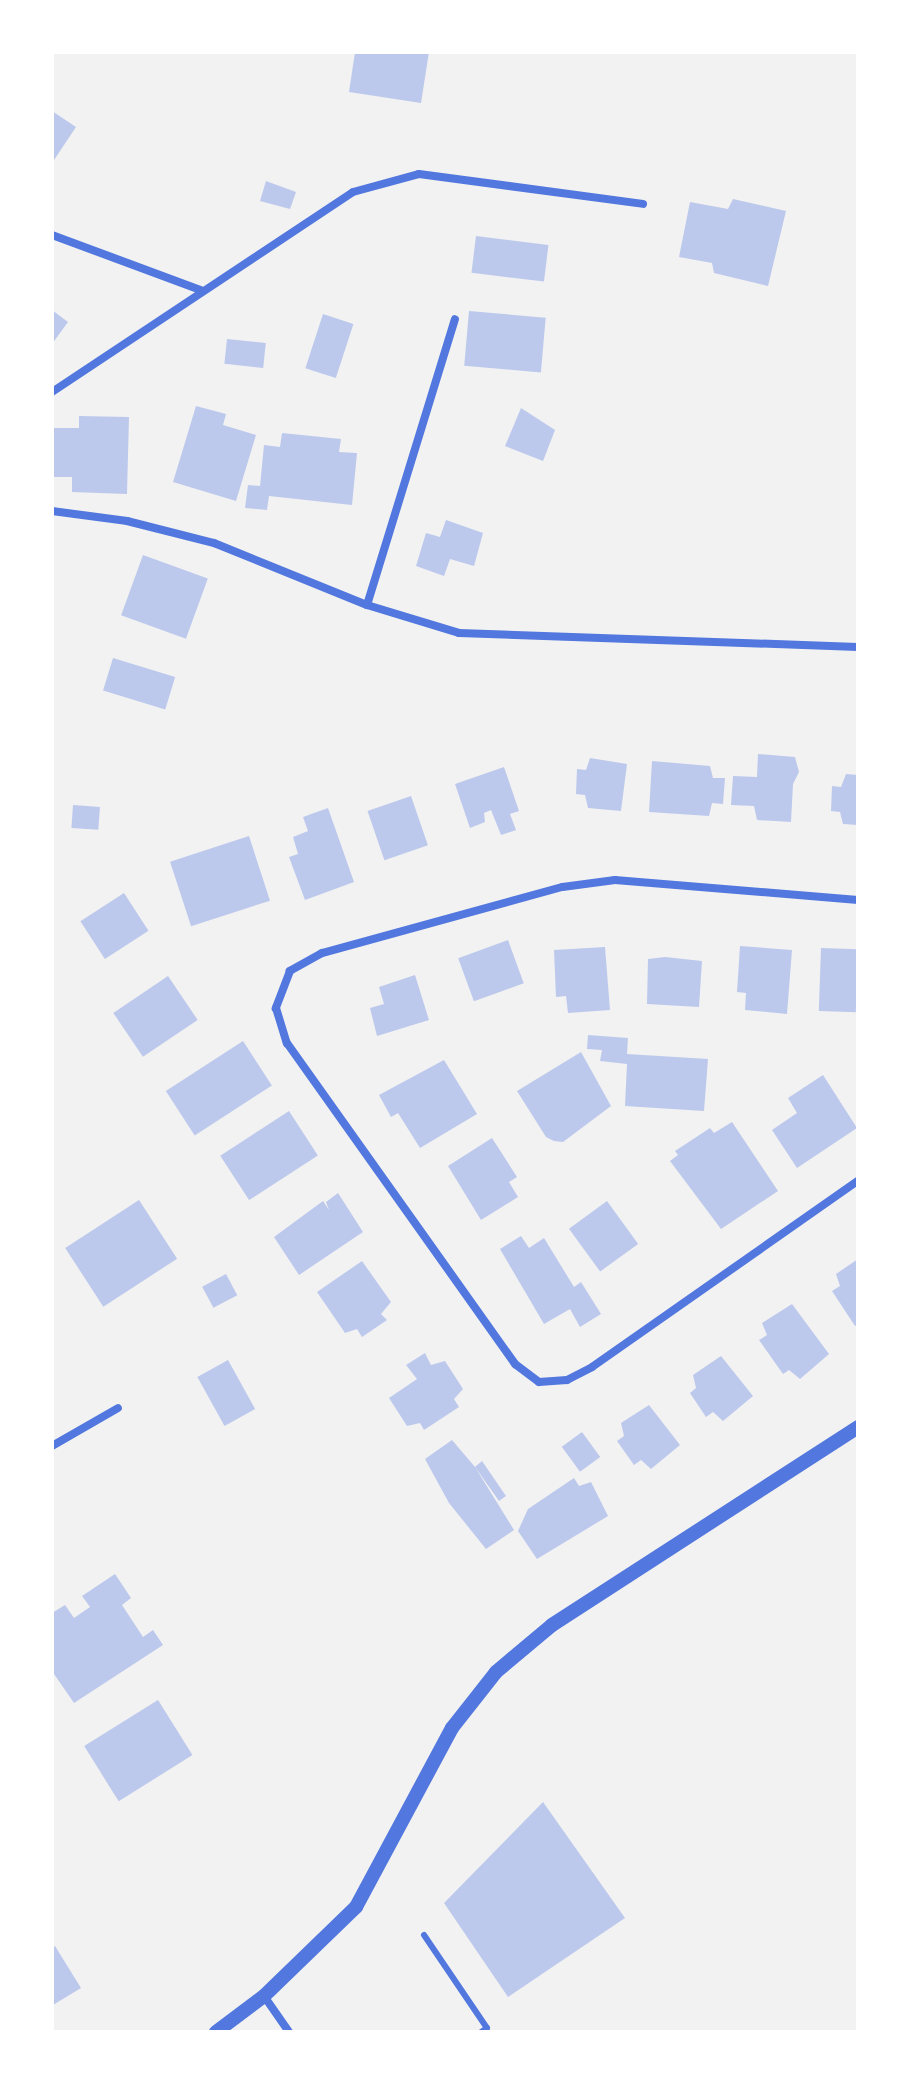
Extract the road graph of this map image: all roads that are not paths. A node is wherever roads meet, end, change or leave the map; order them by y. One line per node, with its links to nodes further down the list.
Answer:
1 (643, 204): 3 (street)
2 (52, 235): 3 (street)
3 (201, 290): 5 (street)
4 (455, 319): 7 (street)
5 (52, 392)
6 (52, 511): 7 (street)
7 (367, 605): 8 (street)
8 (858, 647)
9 (858, 900): 10 (street)
10 (858, 1181)
11 (118, 1408): 13 (street)
12 (858, 1427): 15 (street)
13 (52, 1446)
14 (424, 1935): 18 (lane)
15 (264, 1996): 16 (street); 17 (street)
16 (216, 2032)
17 (289, 2032)
18 (481, 2032)

